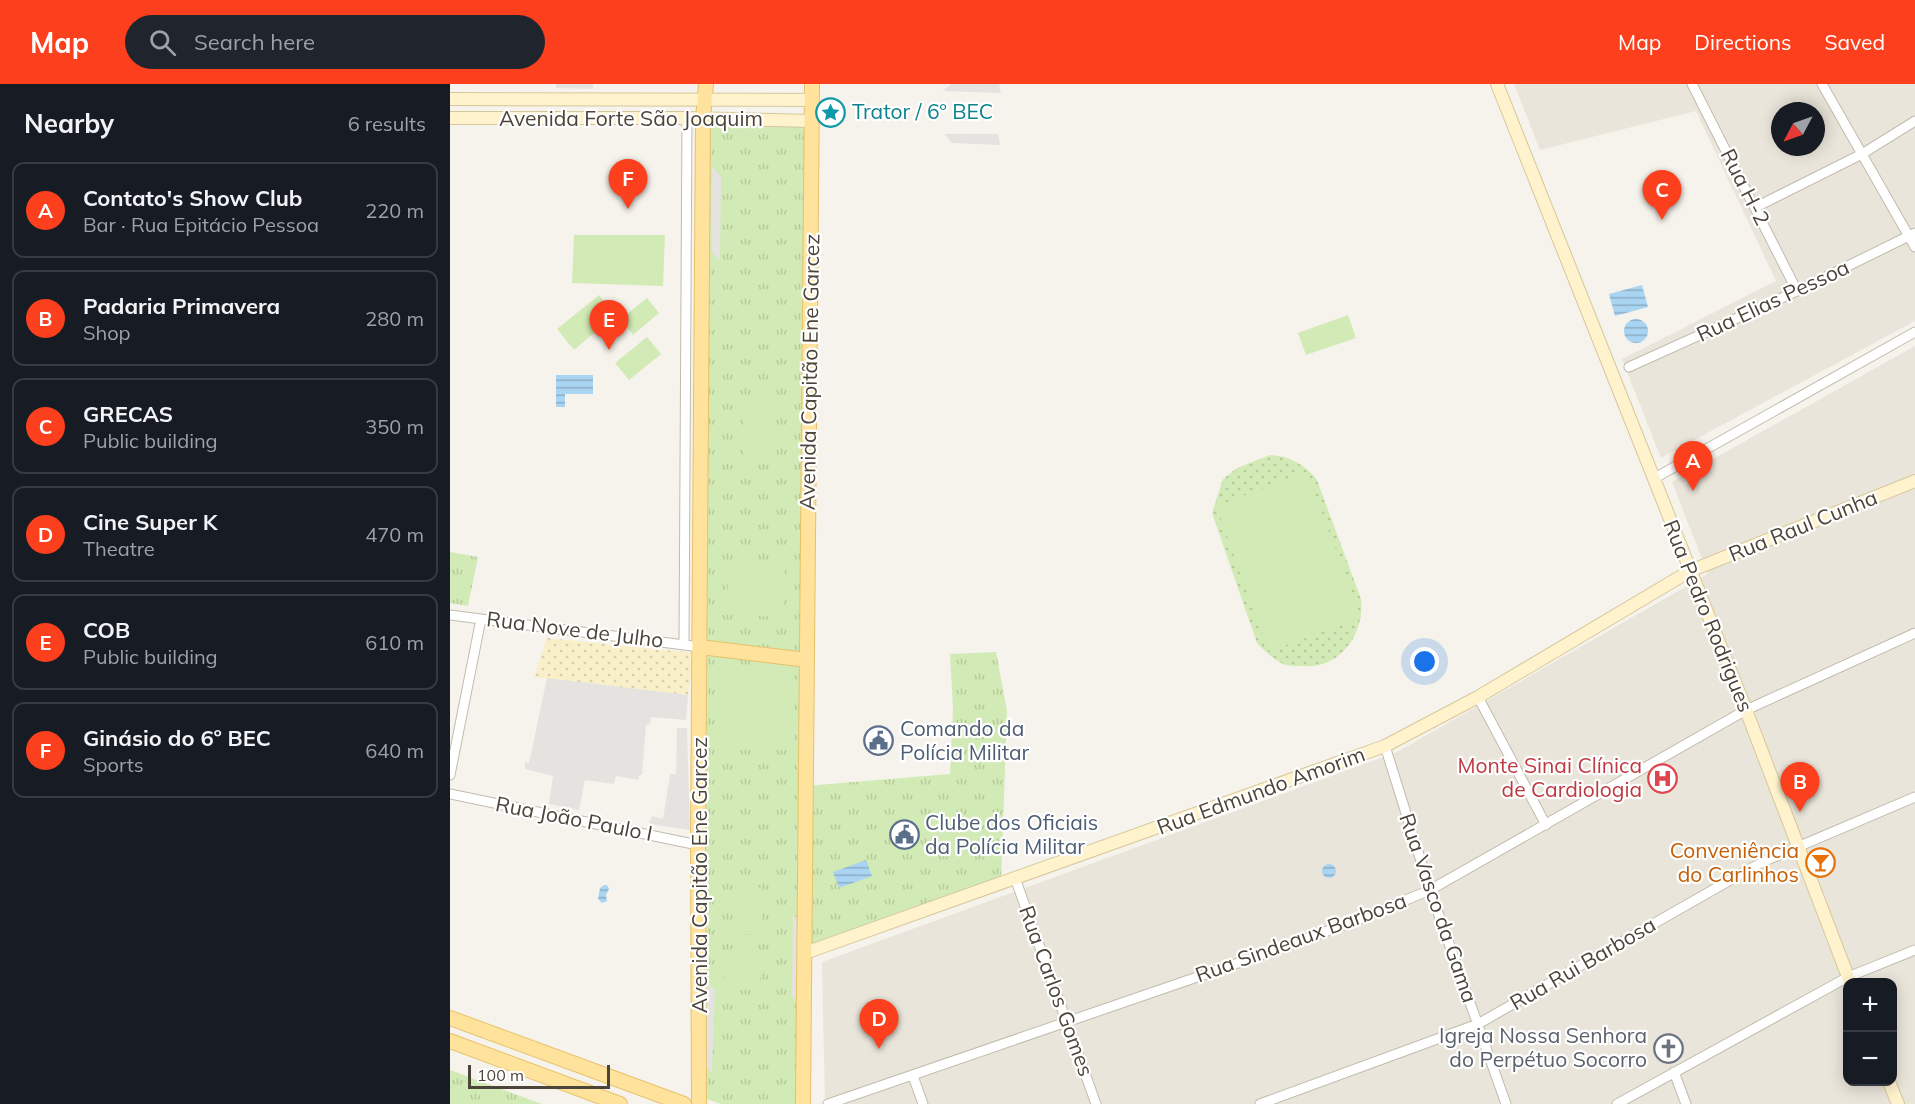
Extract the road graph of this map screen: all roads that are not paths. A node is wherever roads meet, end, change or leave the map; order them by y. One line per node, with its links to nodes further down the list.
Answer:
1 (706, 84): 9 (main road, Avenida Capitão Ene Garcez)
2 (812, 84): 10 (main road, Avenida Capitão Ene Garcez)
3 (1497, 84): 25 (street, Rua Pedro Rodrigues)
4 (1692, 84): 19 (street, Rua H-2)
5 (1822, 84): 18 (street)
6 (450, 99): 7 (street, Avenida Forte São Joaquim)
7 (502, 100): 8 (street, Avenida Forte São Joaquim); 12 (street)
8 (658, 100): 9 (street, Avenida Forte São Joaquim); 13 (street)
9 (705, 100): 10 (street, Avenida Forte São Joaquim); 15 (main road, Avenida Capitão Ene Garcez)
10 (812, 100): 16 (main road, Avenida Capitão Ene Garcez)
11 (450, 118): 12 (street, Avenida Forte São Joaquim)
12 (503, 118): 13 (street, Avenida Forte São Joaquim)
13 (658, 118): 14 (street, Avenida Forte São Joaquim)
14 (687, 118): 15 (street, Avenida Forte São Joaquim); 31 (street)
15 (703, 119): 16 (street, Avenida Forte São Joaquim); 32 (main road, Avenida Capitão Ene Garcez)
16 (812, 121): 33 (main road, Avenida Capitão Ene Garcez)
17 (1915, 121): 18 (street)
18 (1862, 154): 19 (street); 20 (street)
19 (1756, 207): 22 (street, Rua H-2)
20 (1912, 235): 21 (street); 22 (street, Rua Elias Pessoa)
21 (1915, 247)
22 (1797, 291): 24 (street, Rua Elias Pessoa)
23 (1915, 332): 25 (street)
24 (1629, 367)
25 (1653, 479): 27 (street, Rua Pedro Rodrigues)
26 (1915, 481): 27 (street, Rua Raul Cunha)
27 (1690, 571): 34 (street, Rua Edmundo Amorim); 35 (street, Rua Pedro Rodrigues)
28 (450, 615): 29 (street, Rua Nove de Julho)
29 (481, 619): 31 (street, Rua Nove de Julho); 37 (street)
30 (1915, 633): 35 (street, Rua Sindeaux Barbosa)
31 (684, 643): 32 (street, Rua Nove de Julho)
32 (700, 647): 33 (main road); 41 (main road, Avenida Capitão Ene Garcez)
33 (807, 660): 46 (main road, Avenida Capitão Ene Garcez)
34 (1478, 697): 36 (street, Rua Edmundo Amorim); 40 (street)
35 (1746, 710): 40 (street, Rua Sindeaux Barbosa); 42 (street, Rua Pedro Rodrigues)
36 (1385, 746): 43 (street, Rua Edmundo Amorim); 44 (street, Rua Vasco da Gama)
37 (450, 775)
38 (450, 794): 41 (street, Rua João Paulo I)
39 (1915, 797): 42 (street, Rua Rui Barbosa)
40 (1546, 825): 44 (street, Rua Sindeaux Barbosa)
41 (698, 845): 59 (main road, Avenida Capitão Ene Garcez)
42 (1799, 848): 47 (street, Rua Pedro Rodrigues); 52 (street, Rua Rui Barbosa)
43 (1015, 878): 46 (street, Rua Edmundo Amorim); 51 (street, Rua Carlos Gomes)
44 (1430, 890): 51 (street, Rua Sindeaux Barbosa); 52 (street, Rua Vasco da Gama)
45 (1915, 950): 48 (street)
46 (805, 953): 60 (main road, Avenida Capitão Ene Garcez)
47 (1848, 978)
48 (1853, 978)
49 (1843, 983): 54 (street)
50 (450, 1017): 58 (main road)
51 (1065, 1022): 55 (street, Rua Sindeaux Barbosa); 63 (street, Rua Carlos Gomes)
52 (1478, 1024): 64 (street, Rua Rui Barbosa); 65 (street, Rua Vasco da Gama)
53 (450, 1041): 57 (main road)
54 (1674, 1071): 66 (street); 67 (street)
55 (913, 1076): 61 (street, Rua Sindeaux Barbosa); 62 (street)
56 (1891, 1086): 68 (street)
57 (620, 1104)
58 (684, 1104)
59 (699, 1104)
60 (803, 1104)
61 (828, 1104)
62 (923, 1104)
63 (1096, 1104)
64 (1260, 1104)
65 (1506, 1104)
66 (1617, 1104)
67 (1686, 1104)
68 (1898, 1104)

